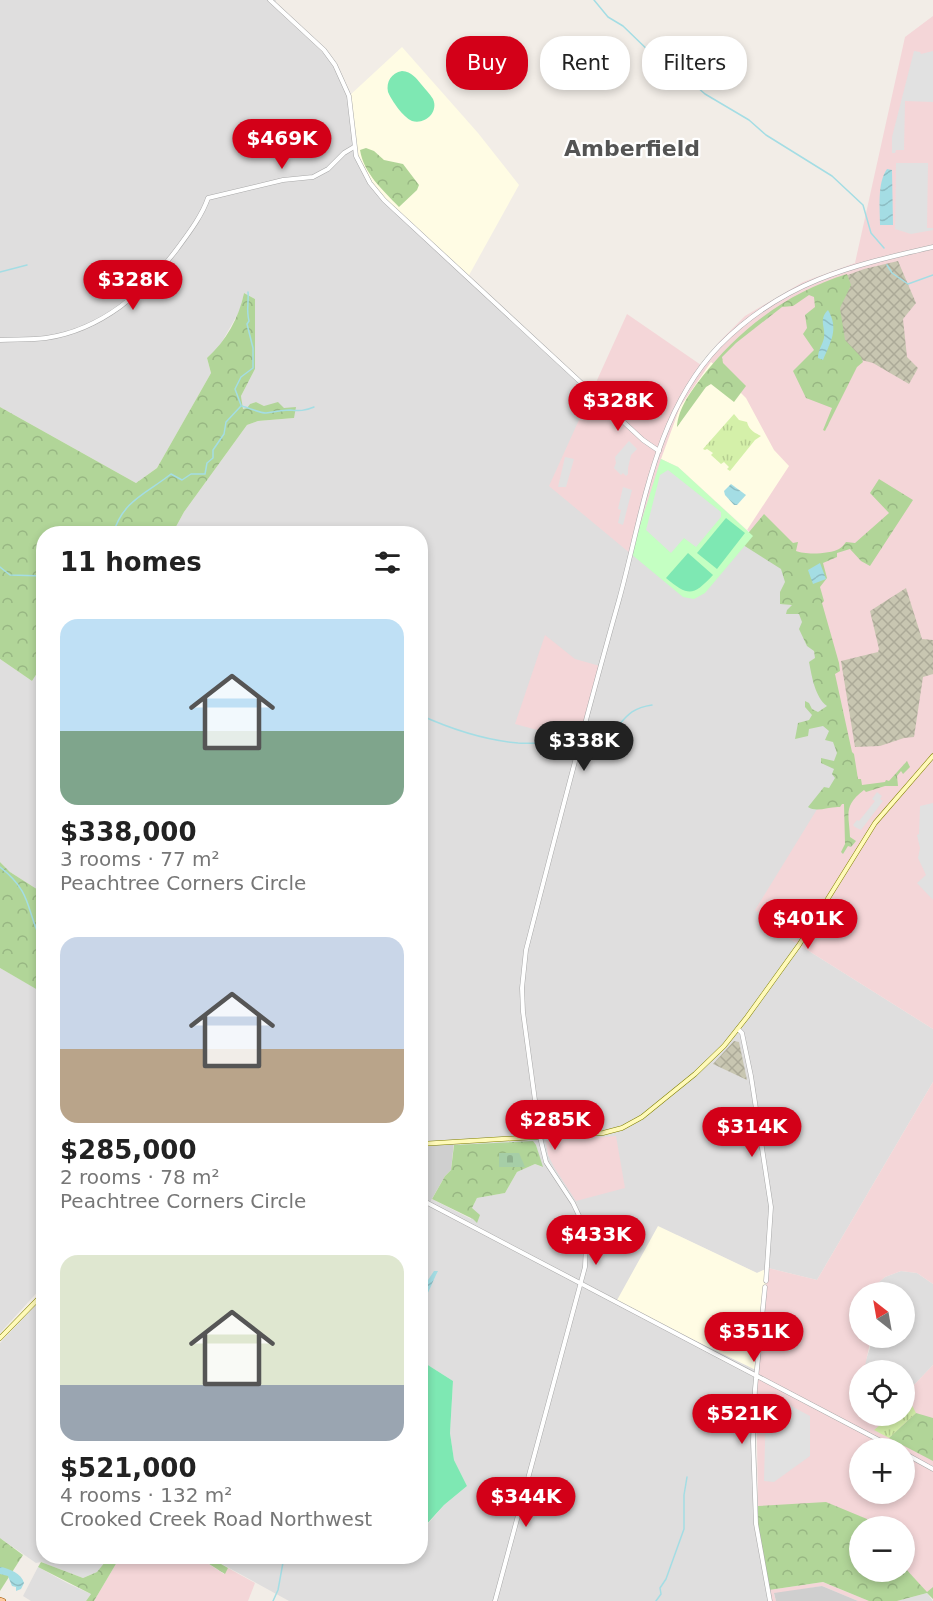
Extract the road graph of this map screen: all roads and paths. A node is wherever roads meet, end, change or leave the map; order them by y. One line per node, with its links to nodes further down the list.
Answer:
1 (270, 0): 2 (street)
2 (354, 147): 4 (street); 5 (street)
3 (933, 247): 5 (street)
4 (0, 340)
5 (659, 451): 8 (street)
6 (933, 756): 7 (main road)
7 (738, 1029): 8 (main road); 14 (street)
8 (540, 1137): 9 (main road); 11 (street)
9 (428, 1144)
10 (428, 1203): 11 (street)
11 (581, 1284): 14 (street); 18 (street)
12 (36, 1301): 13 (main road)
13 (0, 1338)
14 (757, 1376): 15 (street); 19 (street)
15 (875, 1438)
16 (915, 1460): 17 (street)
17 (933, 1469)
18 (495, 1601)
19 (770, 1601)

